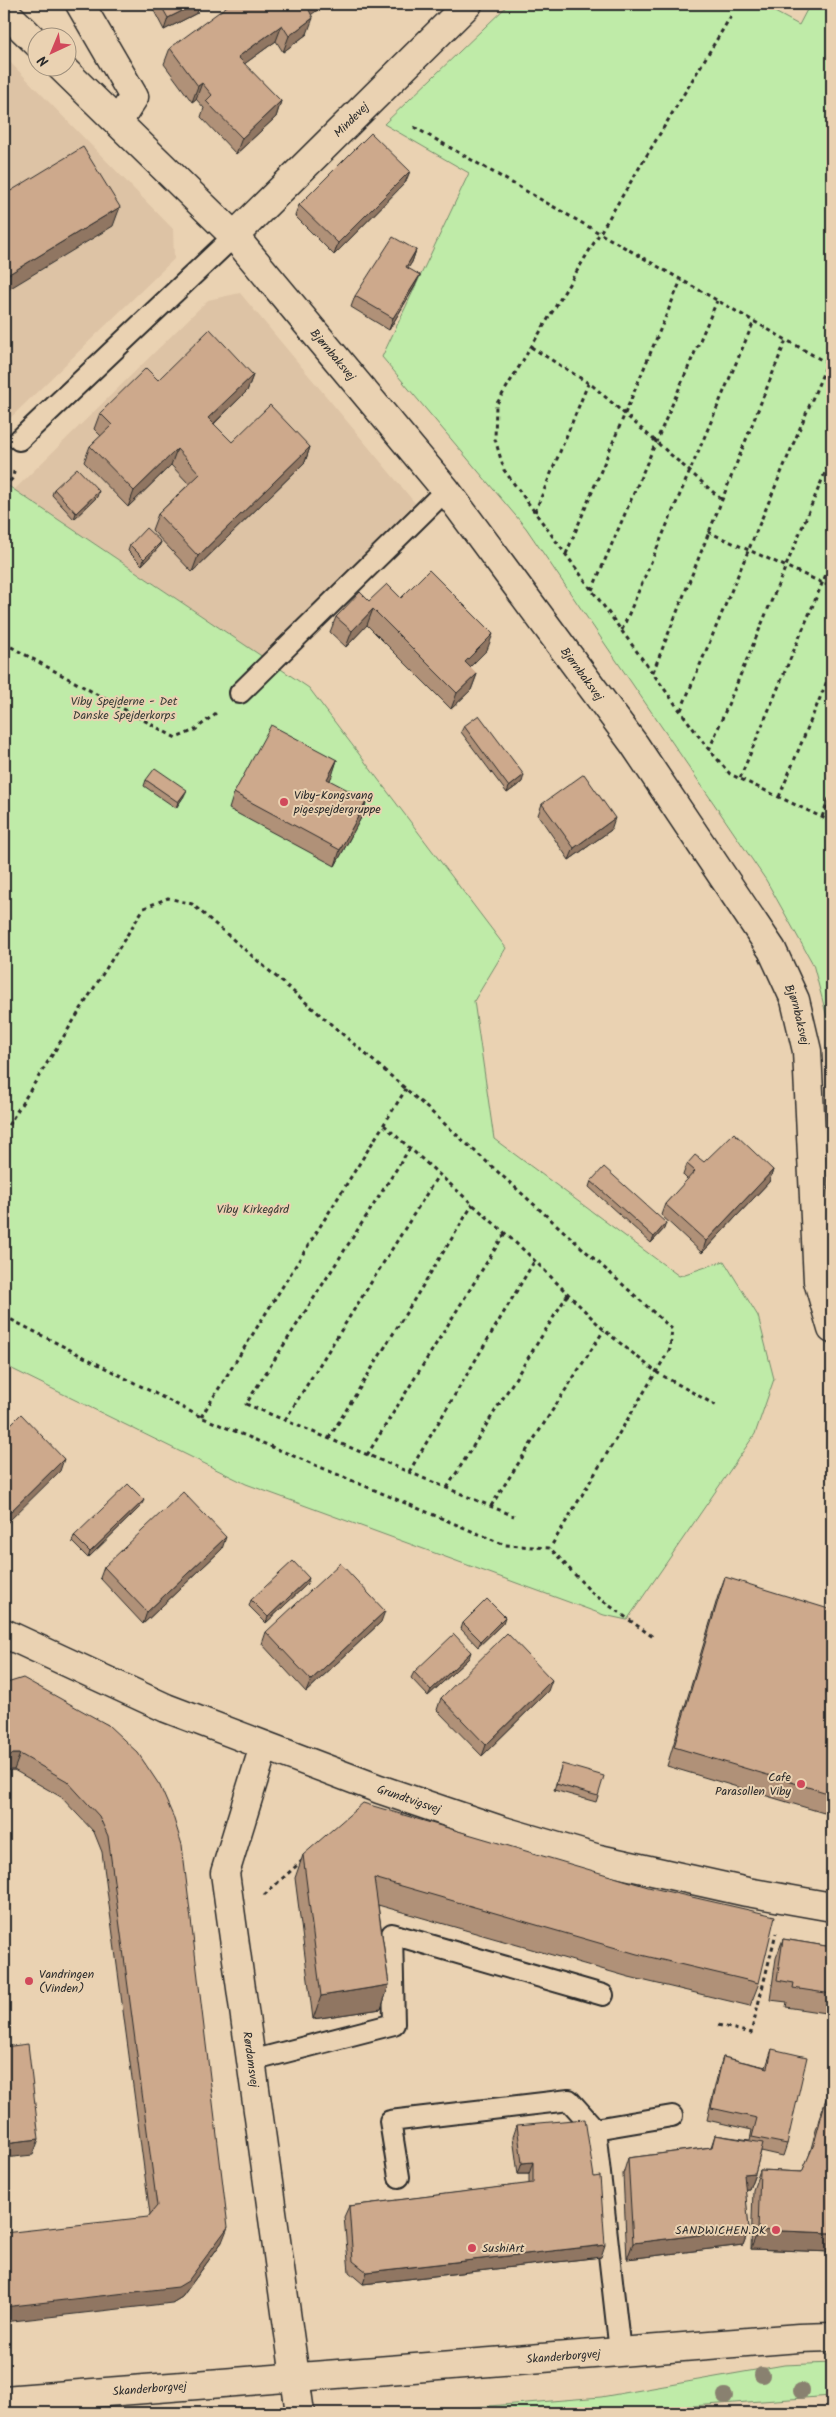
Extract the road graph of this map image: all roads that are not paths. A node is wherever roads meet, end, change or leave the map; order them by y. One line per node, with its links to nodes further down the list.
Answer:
1 (80, 4): 6 (street)
2 (468, 4): 7 (street, Mindevej)
3 (4, 11): 4 (street)
4 (28, 34)
5 (72, 78): 6 (street, Bjørnbaksvej)
6 (118, 122): 7 (street, Bjørnbaksvej)
7 (234, 236): 8 (lane); 9 (street, Bjørnbaksvej)
8 (20, 440)
9 (446, 490): 10 (lane); 11 (street, Bjørnbaksvej)
10 (240, 693)
11 (832, 1329)
12 (4, 1632): 13 (street, Grundtvigsvej)
13 (264, 1746): 14 (street, Grundtvigsvej); 16 (street, Rørdamsvej)
14 (832, 1907)
15 (603, 1995): 16 (lane)
16 (251, 2060): 22 (street, Rørdamsvej)
17 (672, 2116): 18 (lane)
18 (595, 2130): 19 (lane); 21 (lane)
19 (399, 2177)
20 (832, 2337): 21 (street, Skanderborgvej)
21 (620, 2352): 22 (street, Skanderborgvej)
22 (295, 2377): 23 (street, Skanderborgvej); 24 (street)
23 (4, 2400)
24 (300, 2413)

